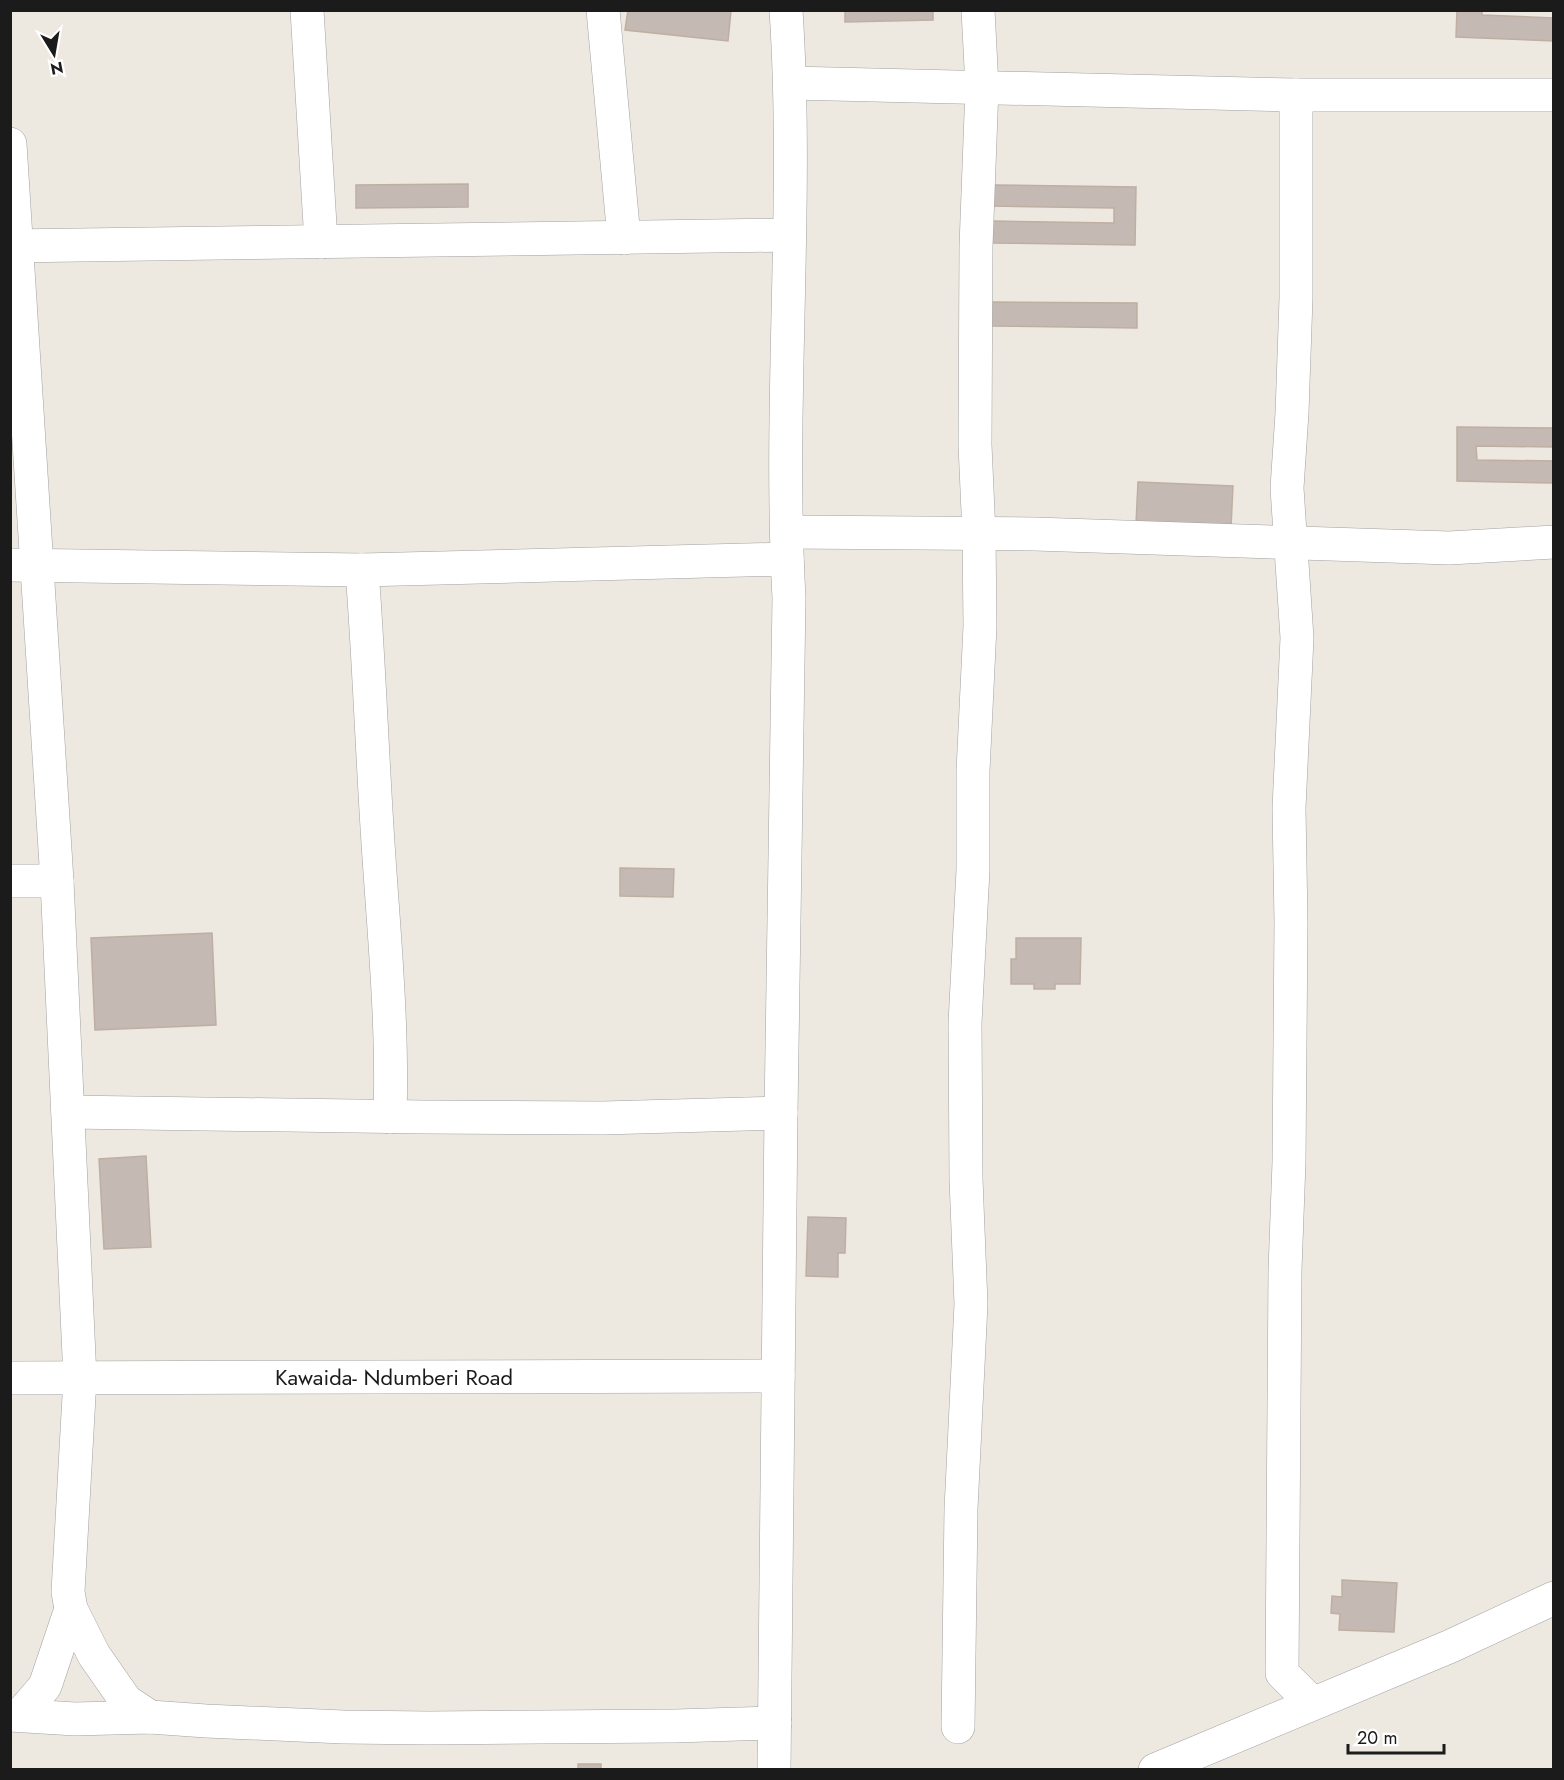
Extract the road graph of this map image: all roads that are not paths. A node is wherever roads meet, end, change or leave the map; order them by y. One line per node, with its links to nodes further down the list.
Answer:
1 (307, 10): 12 (street)
2 (603, 10): 11 (street)
3 (786, 10): 5 (street)
4 (978, 10): 6 (street)
5 (791, 83): 6 (street); 10 (street)
6 (982, 87): 7 (street); 14 (street)
7 (1296, 95): 8 (street); 16 (street)
8 (1554, 95)
9 (10, 144): 13 (street)
10 (789, 235): 11 (street); 17 (street)
11 (624, 238): 12 (street)
12 (321, 242): 13 (street)
13 (14, 246): 18 (street)
14 (979, 534): 16 (street); 17 (street); 34 (street)
15 (1554, 542): 16 (street)
16 (1290, 544): 30 (street)
17 (787, 546): 19 (street); 23 (street)
18 (24, 565): 19 (street); 21 (street)
19 (362, 570): 24 (street)
20 (10, 881): 21 (street)
21 (57, 881): 22 (street)
22 (68, 1112): 24 (street); 27 (street)
23 (781, 1113): 24 (street); 25 (street)
24 (390, 1117)
25 (778, 1376): 27 (street, Kawaida- Ndumberi Road); 33 (street)
26 (10, 1378): 27 (street, Kawaida- Ndumberi Road)
27 (80, 1378): 29 (street)
28 (1554, 1598): 30 (street)
29 (71, 1609): 31 (street); 32 (street)
30 (1312, 1703): 36 (street)
31 (15, 1715): 32 (street)
32 (150, 1717): 33 (street)
33 (775, 1723): 35 (street)
34 (958, 1727)
35 (774, 1770)
36 (1155, 1770)

